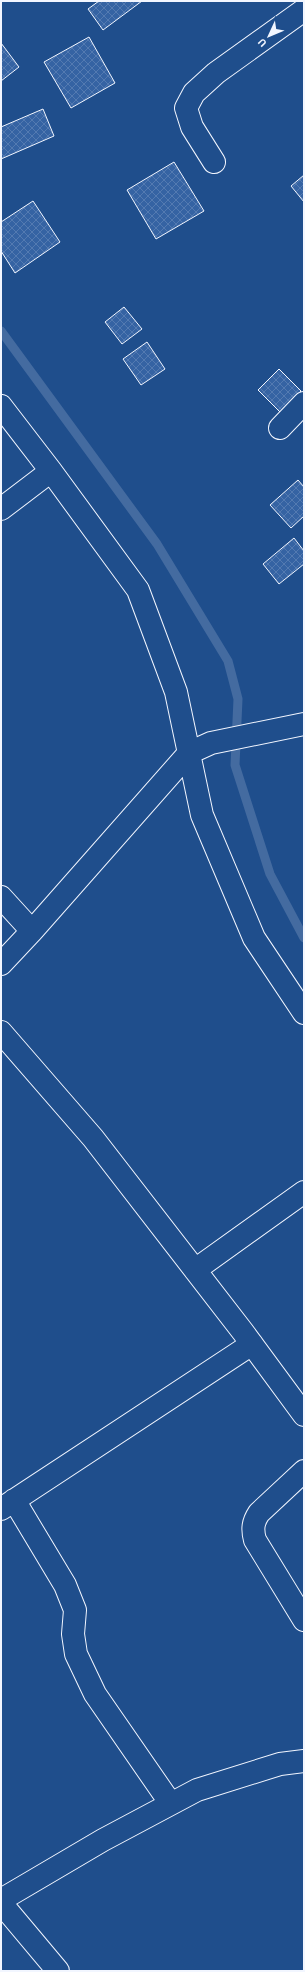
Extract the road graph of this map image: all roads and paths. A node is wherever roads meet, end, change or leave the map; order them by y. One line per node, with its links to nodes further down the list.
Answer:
1 (304, 10): 2 (street)
2 (214, 162)
3 (304, 403): 5 (street)
4 (1, 406): 6 (street)
5 (280, 428)
6 (51, 471): 7 (street); 9 (street)
7 (1, 509)
8 (304, 724): 9 (street)
9 (189, 753): 11 (street); 13 (street)
10 (1, 897): 11 (street)
11 (32, 932): 12 (street)
12 (1, 964)
13 (304, 1013)
14 (1, 1032): 16 (street)
15 (304, 1192): 16 (street)
16 (195, 1270): 17 (street)
17 (252, 1344): 18 (street); 20 (street)
18 (304, 1415)
19 (304, 1471): 21 (street)
20 (8, 1504): 23 (street)
21 (304, 1620)
22 (304, 1761): 23 (street)
23 (171, 1804): 24 (street)
24 (1, 1901): 25 (street)
25 (58, 1971)

